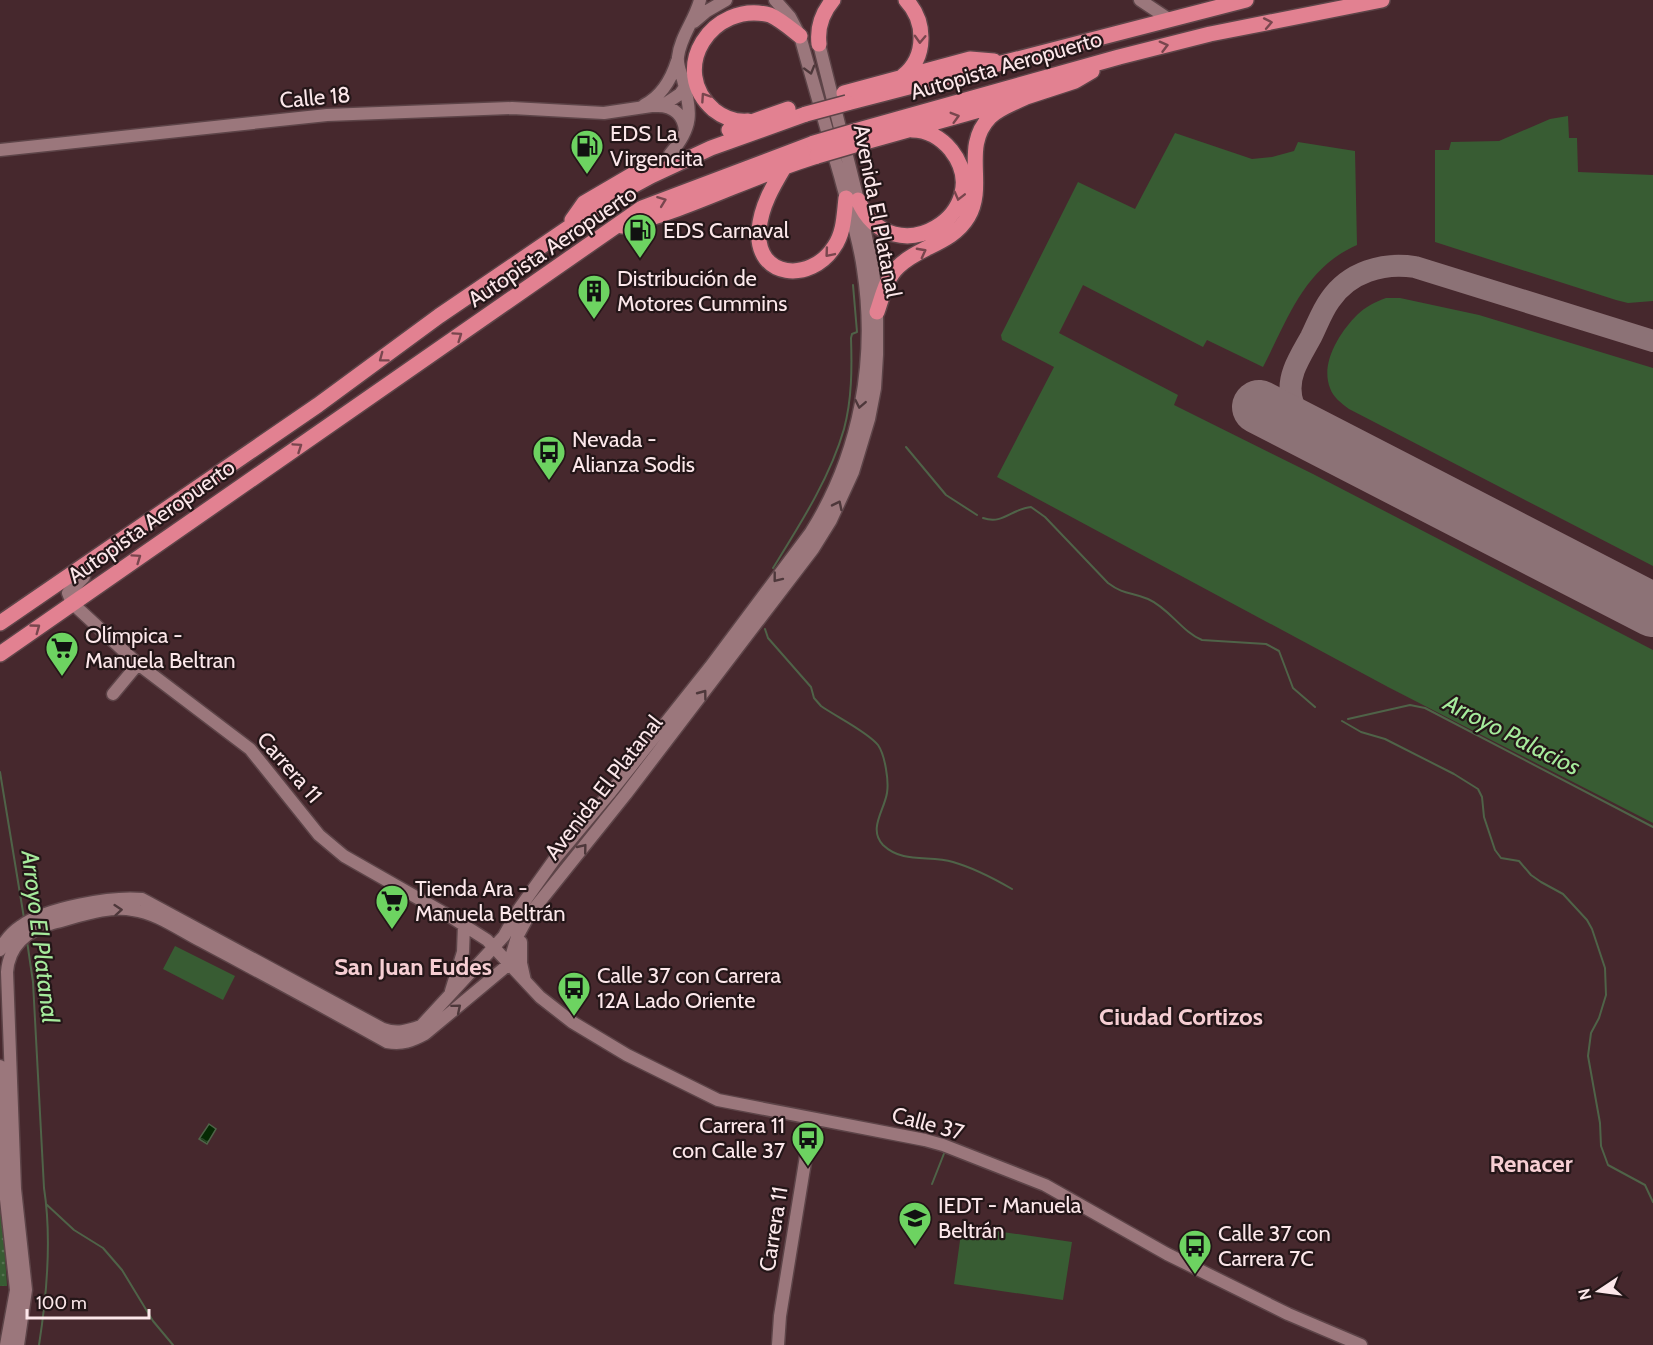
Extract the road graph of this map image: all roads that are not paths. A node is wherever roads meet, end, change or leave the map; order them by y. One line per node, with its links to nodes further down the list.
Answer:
1 (700, 0): 10 (main road)
2 (726, 0): 10 (main road)
3 (775, 0): 11 (main road, Avenida El Platanal)
4 (833, 0): 12 (highway)
5 (906, 0): 16 (highway, one-way to 16)
6 (1140, 0): 9 (main road)
7 (1246, 0): 9 (highway, Autopista Aeropuerto)
8 (1382, 0): 13 (highway, Autopista Aeropuerto, one-way to 8)
9 (1170, 21): 15 (highway, Autopista Aeropuerto)
10 (689, 27): 14 (main road)
11 (800, 36): 23 (highway, one-way to 11); 31 (main road, Avenida El Platanal, one-way to 31)
12 (819, 44): 31 (main road, Avenida El Platanal)
13 (1119, 57): 18 (highway); 26 (highway, Autopista Aeropuerto)
14 (678, 60): 17 (main road); 22 (main road, Calle 18)
15 (1003, 62): 16 (highway); 19 (highway, Autopista Aeropuerto)
16 (903, 76): 19 (highway)
17 (685, 87): 20 (main road, Calle 18); 25 (main road)
18 (1026, 97): 24 (highway, one-way to 18); 34 (highway, one-way to 18)
19 (846, 98): 21 (highway, Autopista Aeropuerto, bridge)
20 (657, 106): 22 (main road, Calle 18); 25 (main road)
21 (805, 109): 23 (highway); 32 (highway, Autopista Aeropuerto)
22 (634, 110): 27 (main road, Calle 18)
23 (754, 120): 29 (highway)
24 (906, 131): 26 (highway); 31 (highway, one-way to 31)
25 (685, 134): 29 (main road)
26 (856, 138): 28 (highway, Autopista Aeropuerto, bridge)
27 (0, 150)
28 (815, 150): 30 (highway); 33 (highway, Autopista Aeropuerto, one-way to 28)
29 (670, 154): 32 (highway)
30 (785, 166): 31 (highway, one-way to 30); 33 (highway)
31 (852, 199): 34 (main road, Avenida El Platanal); 40 (main road, Avenida El Platanal, one-way to 40)
32 (567, 227): 35 (highway, Autopista Aeropuerto, one-way to 35)
33 (611, 229): 36 (highway, Autopista Aeropuerto, one-way to 33)
34 (877, 312): 40 (main road, Avenida El Platanal, one-way to 34)
35 (82, 567): 36 (main road); 37 (highway, Autopista Aeropuerto)
36 (72, 603): 38 (highway, Autopista Aeropuerto, one-way to 36); 39 (main road, Carrera 11)
37 (0, 623)
38 (0, 654)
39 (138, 664): 41 (main road); 43 (main road, Carrera 11)
40 (711, 671): 44 (main road, Avenida El Platanal, one-way to 40); 45 (main road, Avenida El Platanal)
41 (113, 694)
42 (39, 921): 46 (main road, Avenida El Platanal); 46 (main road, Avenida El Platanal); 47 (main road, Avenida El Platanal, one-way to 47); 49 (main road, Avenida El Platanal)
43 (464, 925): 45 (main road, Carrera 11); 49 (main road)
44 (521, 927): 47 (main road, Avenida El Platanal); 48 (main road)
45 (494, 947): 47 (main road, Calle 37); 49 (main road, Avenida El Platanal)
46 (6, 950): 53 (main road, Avenida El Platanal)
47 (509, 964): 48 (main road, Calle 37)
48 (525, 982): 51 (main road, Calle 37)
49 (448, 999)
50 (0, 1066): 52 (main road)
51 (812, 1119): 54 (main road, Carrera 11); 55 (main road, Calle 37)
52 (6, 1345)
53 (18, 1345)
54 (778, 1345)
55 (1360, 1345)

